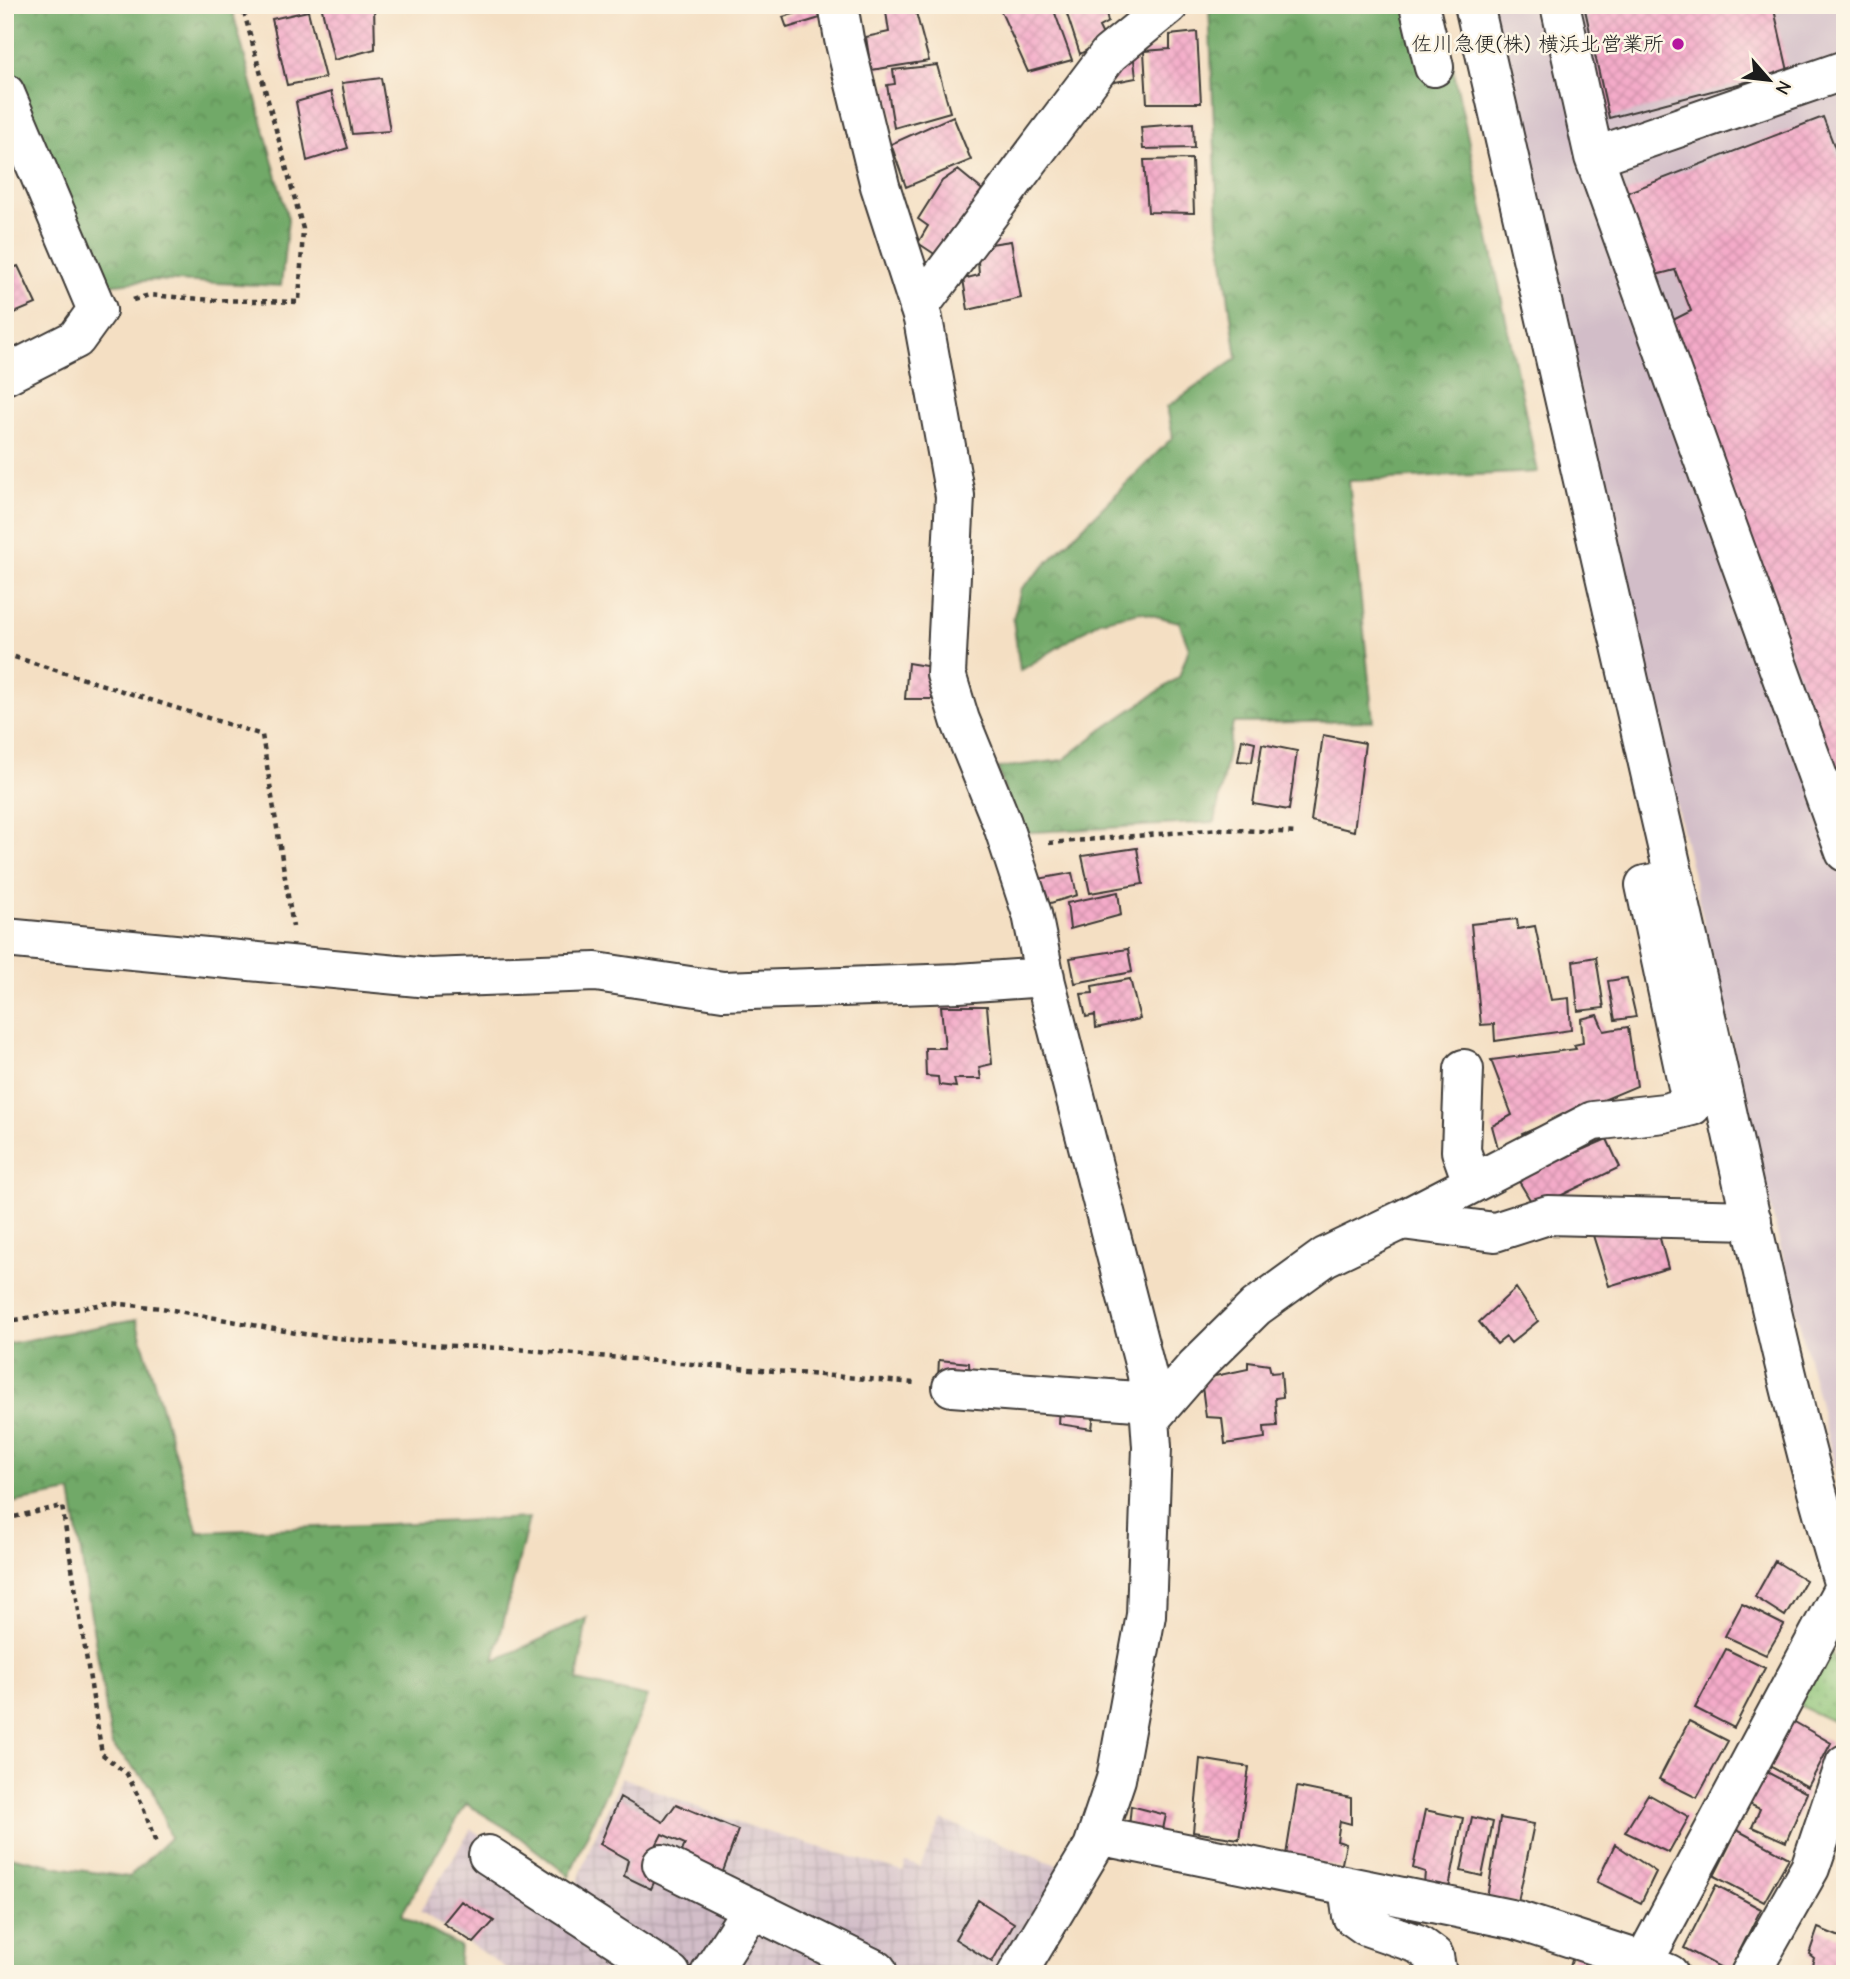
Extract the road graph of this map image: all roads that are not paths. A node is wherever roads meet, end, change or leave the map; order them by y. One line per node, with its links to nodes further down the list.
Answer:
1 (838, 5): 10 (street)
2 (1169, 5): 10 (street)
3 (1419, 5): 6 (street)
4 (1474, 5): 13 (street)
5 (1560, 5): 9 (street)
6 (1434, 67)
7 (1845, 70): 9 (street)
8 (5, 93): 11 (street)
9 (1594, 158): 12 (street)
10 (919, 307): 15 (street)
11 (5, 375)
12 (1845, 852)
13 (1675, 879): 17 (street); 19 (street)
14 (5, 938): 15 (street)
15 (1045, 977): 21 (street)
16 (1464, 1069): 17 (street)
17 (1472, 1182): 18 (street)
18 (1402, 1220): 19 (street); 21 (street)
19 (1752, 1220): 22 (street)
20 (952, 1387): 21 (street)
21 (1149, 1410): 24 (street)
22 (1844, 1588): 29 (street)
23 (1845, 1764): 35 (street)
24 (1097, 1835): 27 (street); 33 (street)
25 (488, 1855): 31 (street)
26 (662, 1864): 28 (street)
27 (1348, 1886): 29 (street); 34 (street)
28 (752, 1908): 30 (street); 32 (street)
29 (1656, 1969)
30 (877, 1970)
31 (671, 1974)
32 (710, 1974)
33 (1017, 1974)
34 (1437, 1974)
35 (1750, 1974)

